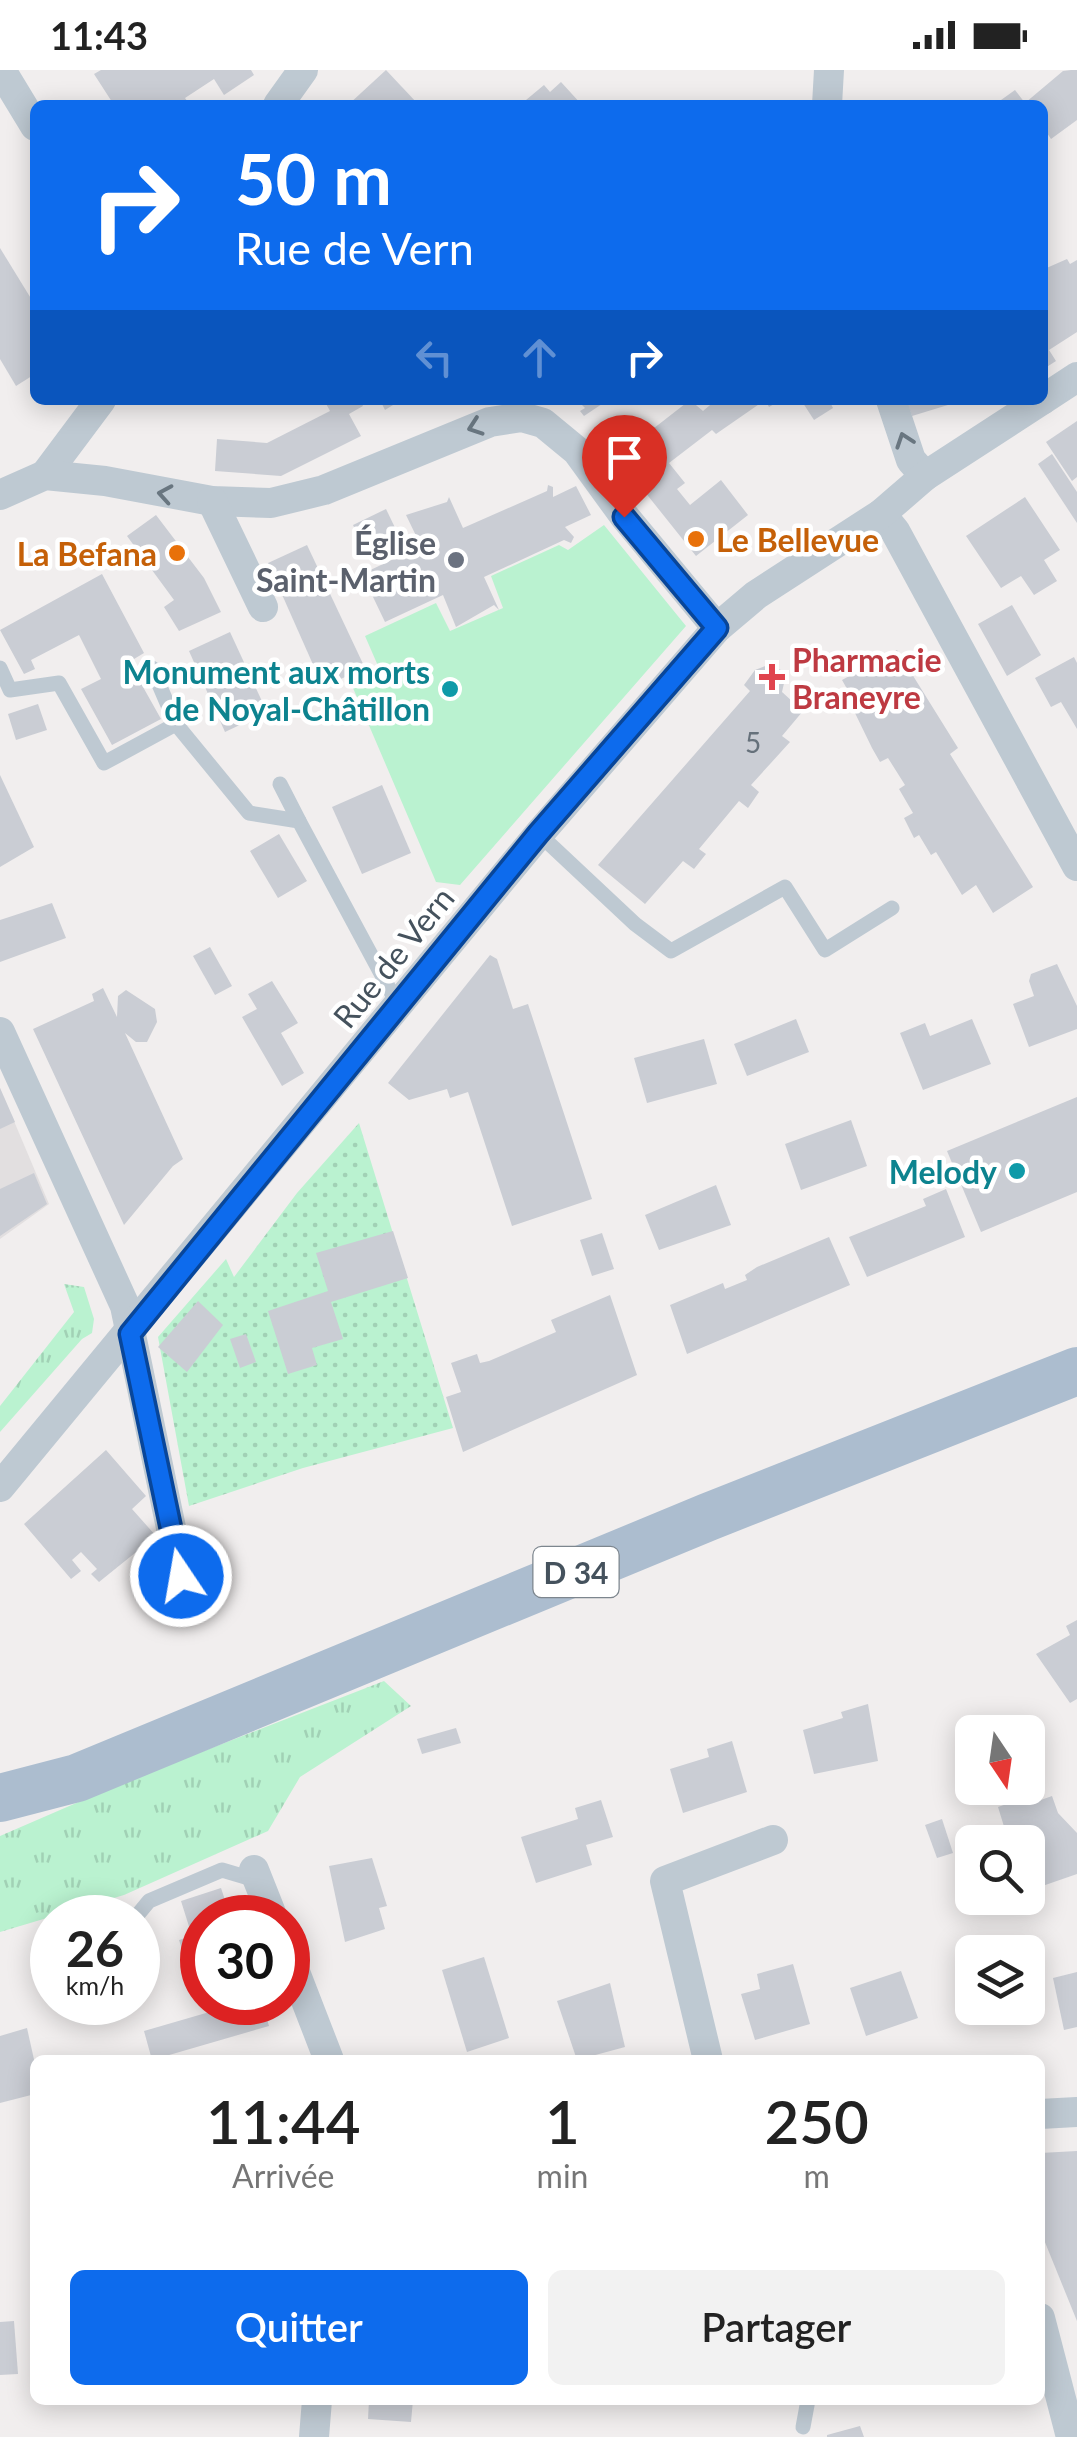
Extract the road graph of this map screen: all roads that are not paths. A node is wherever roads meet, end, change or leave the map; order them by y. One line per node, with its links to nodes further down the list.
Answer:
1 (0, 70): 6 (street)
2 (303, 70): 4 (street)
3 (829, 70): 5 (street)
4 (282, 100)
5 (826, 100)
6 (30, 118)
7 (1077, 377): 8 (street, Rue de Vern)
8 (1048, 396)
9 (97, 405): 13 (street)
10 (893, 405): 14 (street, one-way to 10)
11 (1034, 405): 14 (street, Rue de Vern)
12 (519, 408): 16 (street, one-way to 16); 19 (street)
13 (46, 475): 15 (street); 16 (street, one-way to 13)
14 (925, 476): 17 (street, Rue de Vern)
15 (0, 494)
16 (212, 501): 18 (street)
17 (880, 514): 19 (street, Rue de Vern); 26 (street)
18 (263, 607)
19 (717, 628): 25 (street, Rue de Vern)
20 (0, 668): 22 (lane)
21 (152, 668): 22 (lane)
22 (176, 724): 24 (lane)
23 (280, 784): 24 (lane)
24 (300, 821): 28 (lane)
25 (538, 834): 27 (lane); 28 (street, Rue de Vern)
26 (1077, 866)
27 (892, 908)
28 (398, 1006): 30 (street, Rue de Vern)
29 (0, 1032): 30 (street)
30 (130, 1334): 32 (street, Rue de Vern); 33 (street)
31 (1077, 1372): 34 (main road, D 34)
32 (0, 1488)
33 (181, 1576)
34 (77, 1778): 35 (main road, D 34); 36 (main road, D 34)
35 (0, 1798)
36 (0, 1825)
37 (773, 1840): 43 (street)
38 (256, 1876): 39 (street); 40 (lane)
39 (264, 1895)
40 (160, 1896)
41 (310, 2011): 42 (street)
42 (327, 2055)
43 (707, 2055)
44 (1077, 2112): 45 (street)
45 (1045, 2114)
46 (1045, 2330): 47 (street)
47 (1067, 2382): 52 (street)
48 (317, 2405): 51 (street)
49 (807, 2405): 50 (lane)
50 (803, 2427)
51 (314, 2437)
52 (1071, 2437)

